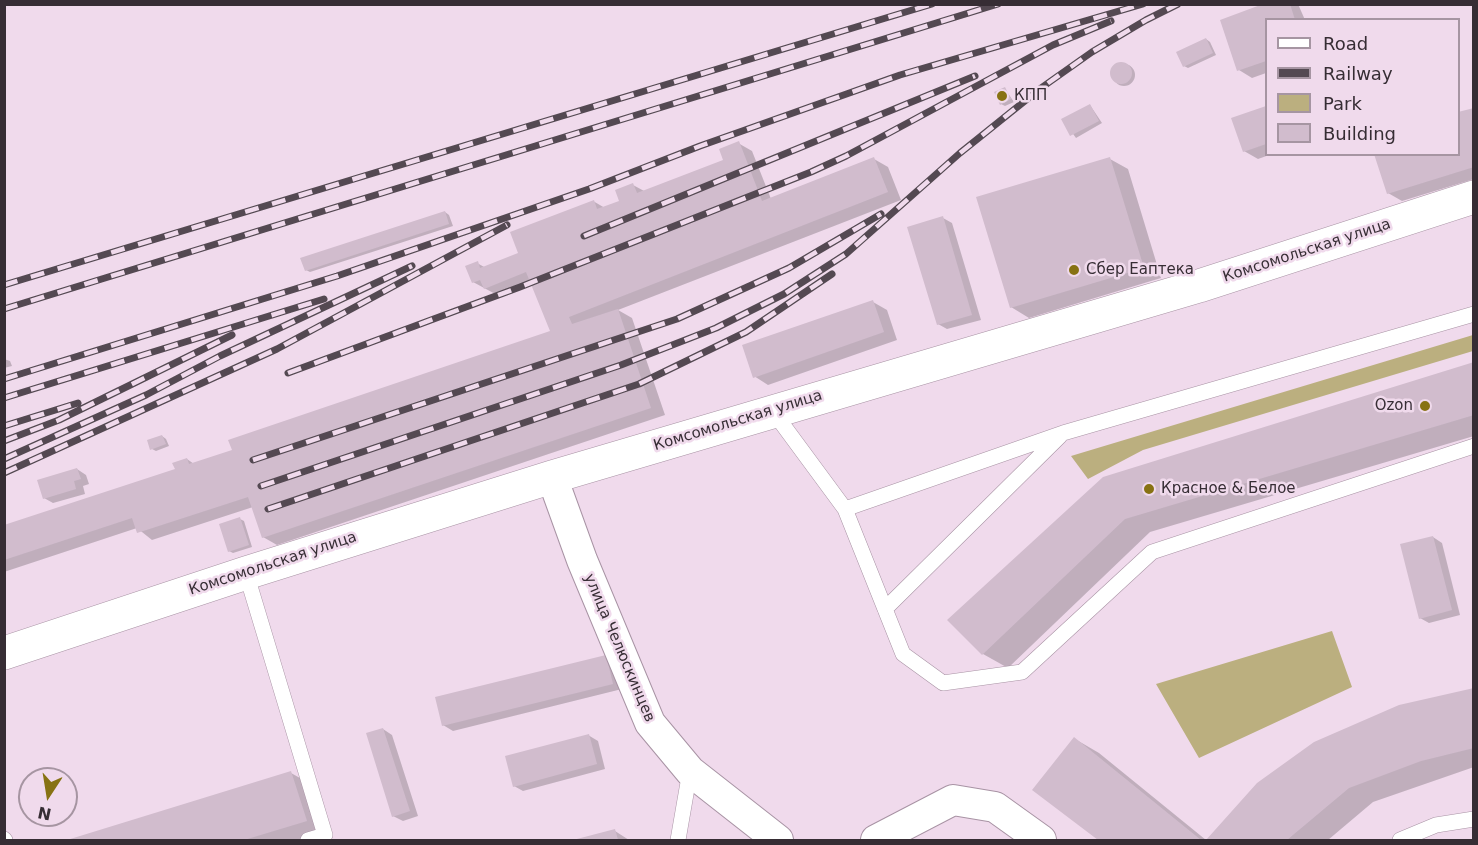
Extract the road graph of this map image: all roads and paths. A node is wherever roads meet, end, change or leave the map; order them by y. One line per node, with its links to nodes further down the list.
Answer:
1 (1473, 197): 3 (main road, Комсомольская улица)
2 (1473, 314): 4 (lane)
3 (772, 410): 6 (main road, Комсомольская улица); 7 (lane)
4 (1063, 434): 7 (lane); 9 (lane)
5 (1473, 447): 9 (lane)
6 (552, 477): 8 (main road, Комсомольская улица); 11 (street, улица Челюскинцев)
7 (845, 509): 9 (lane)
8 (246, 573): 10 (main road, Комсомольская улица); 13 (lane)
9 (885, 609)
10 (4, 653)
11 (690, 771): 14 (lane); 15 (street, улица Челюскинцев)
12 (1473, 819): 18 (lane)
13 (308, 840)
14 (678, 840)
15 (778, 840)
16 (876, 840): 17 (street)
17 (1041, 840)
18 (1400, 840)

